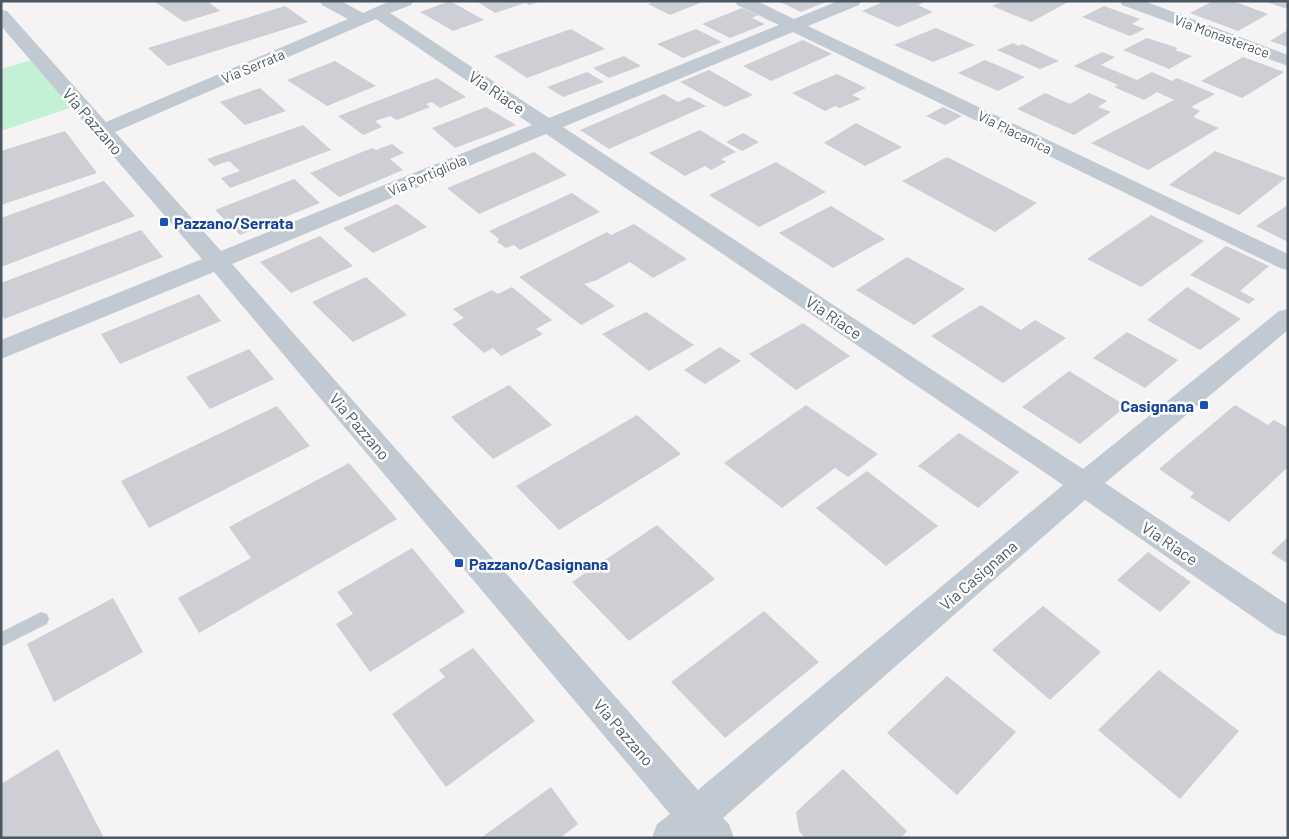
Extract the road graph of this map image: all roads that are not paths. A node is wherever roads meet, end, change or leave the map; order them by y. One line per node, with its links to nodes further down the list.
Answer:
1 (328, 1): 7 (street, Via Riace)
2 (405, 1): 7 (street, Via Serrata)
3 (743, 1): 8 (street, Via Placanica)
4 (853, 1): 8 (street, Via Portigliola)
5 (1128, 1): 9 (street, Via Monasterace)
6 (1, 15): 11 (street, Via Pazzano)
7 (371, 16): 10 (street, Via Riace); 11 (street, Via Serrata)
8 (792, 25): 10 (street, Via Portigliola); 13 (street, Via Placanica)
9 (1288, 60)
10 (546, 126): 12 (street, Via Portigliola); 16 (street, Via Riace)
11 (102, 131): 12 (street, Via Pazzano)
12 (218, 262): 15 (street, Via Portigliola); 20 (street, Via Pazzano)
13 (1288, 263)
14 (1288, 317): 16 (street, Via Casignana)
15 (1, 350)
16 (1084, 484): 18 (street, Via Riace); 20 (street, Via Casignana)
17 (41, 619): 19 (lane)
18 (1288, 623)
19 (1, 640)
20 (694, 831)

